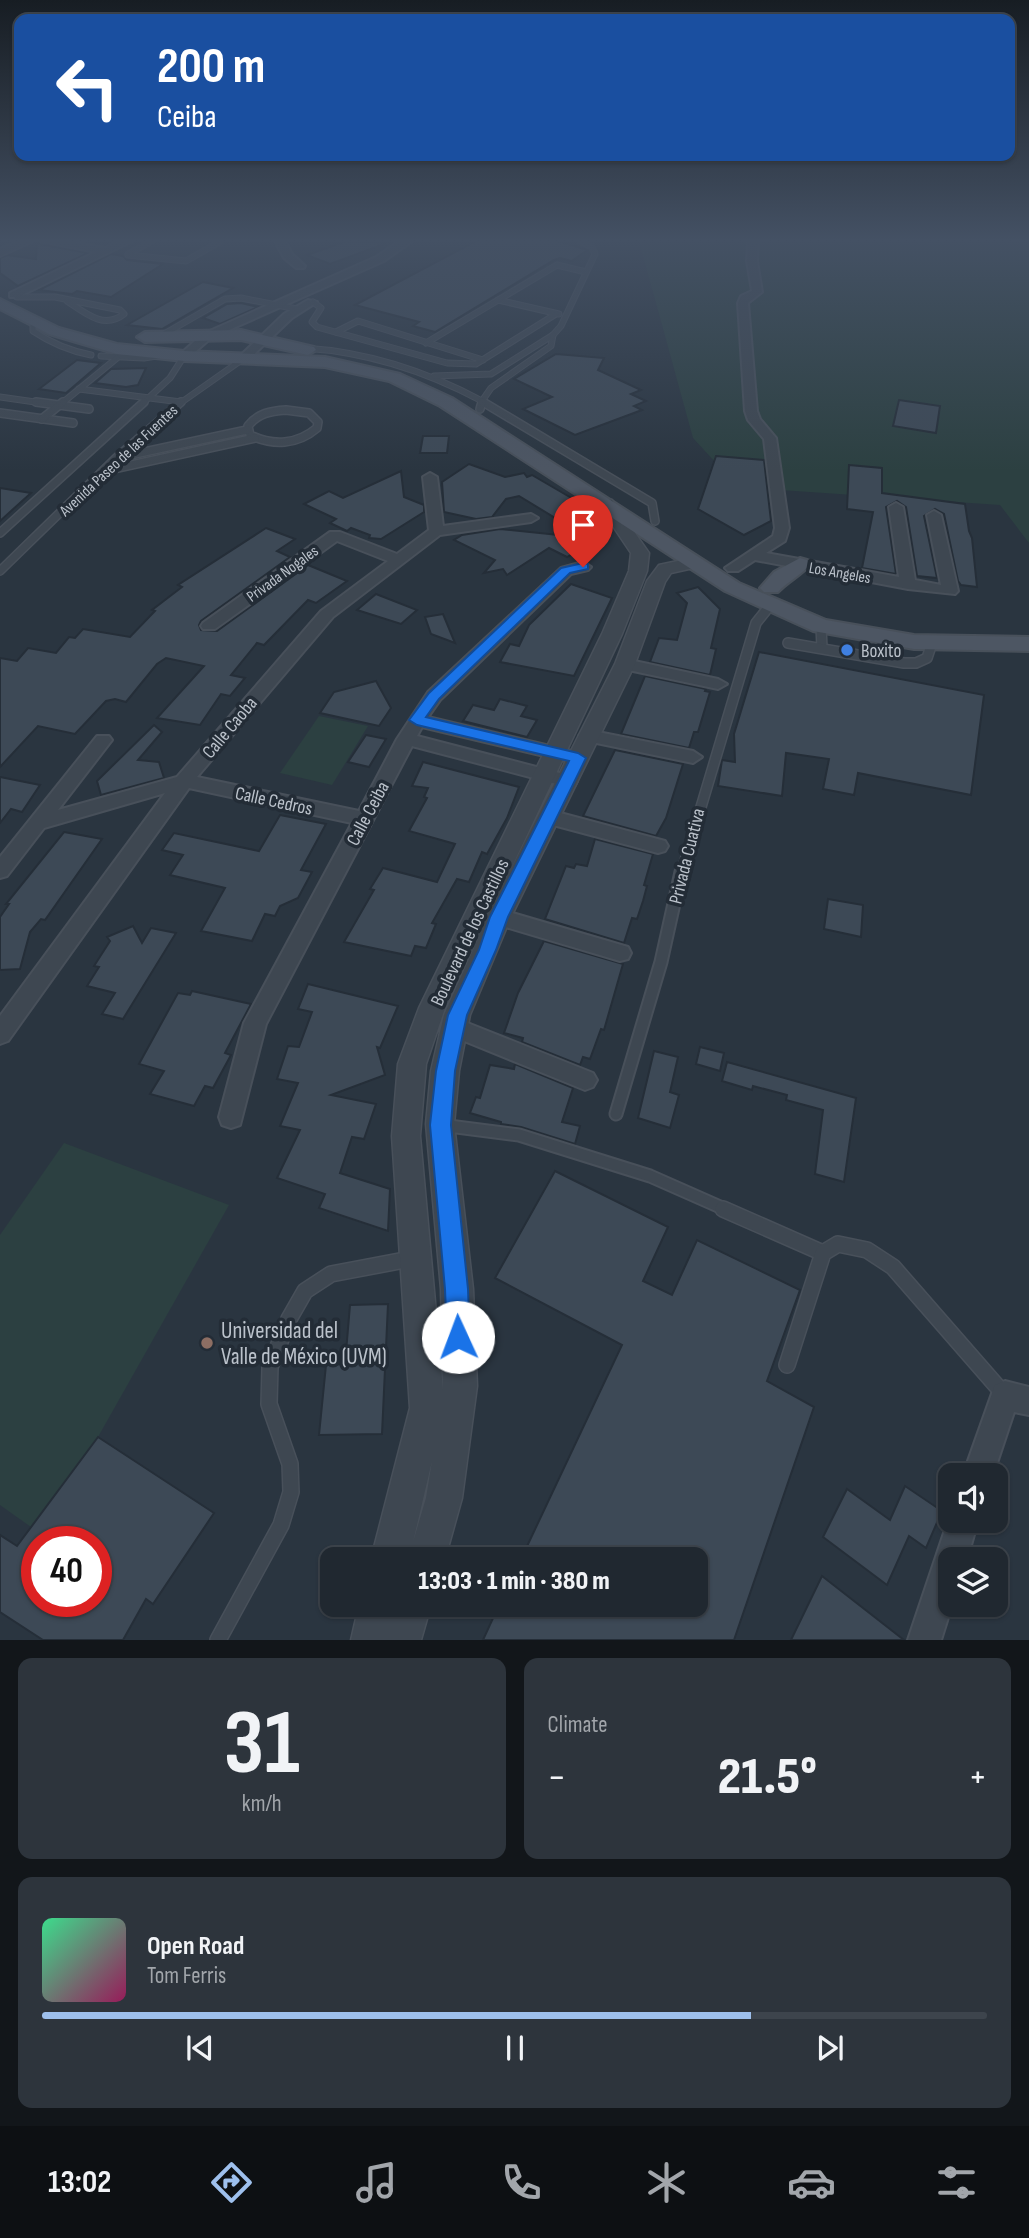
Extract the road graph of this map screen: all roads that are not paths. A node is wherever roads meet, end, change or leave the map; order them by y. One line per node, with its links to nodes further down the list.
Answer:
1 (30, 318): 13 (main road)
2 (58, 318): 17 (main road)
3 (92, 318): 4 (lane)
4 (121, 318)
5 (193, 318): 17 (lane)
6 (253, 318): 16 (street)
7 (289, 318): 18 (street)
8 (315, 318): 14 (lane)
9 (469, 318): 19 (lane)
10 (551, 318): 27 (lane)
11 (565, 318): 15 (lane)
12 (744, 318): 50 (street)
13 (33, 321): 21 (lane); 22 (main road)
14 (336, 332): 19 (lane); 27 (lane)
15 (553, 335): 28 (lane); 34 (lane)
16 (207, 336): 17 (main road); 18 (main road); 24 (street)
17 (159, 337)
18 (266, 339): 20 (main road); 26 (street)
19 (426, 343): 27 (lane)
20 (300, 348): 28 (lane); 34 (main road)
21 (91, 355)
22 (166, 355): 24 (main road); 25 (lane)
23 (100, 356): 25 (lane)
24 (184, 356): 26 (main road); 31 (lane, Avenida Paseo de las Fuentes)
25 (117, 358): 29 (lane)
26 (243, 359): 32 (lane, Avenida Paseo de las Fuentes); 44 (main road)
27 (484, 361)
28 (434, 376): 34 (lane)
29 (79, 389): 31 (lane); 33 (lane)
30 (0, 397): 33 (lane)
31 (149, 398): 32 (lane); 49 (lane, Avenida Paseo de las Fuentes)
32 (181, 402): 41 (lane, Avenida Paseo de las Fuentes)
33 (58, 405): 35 (lane); 37 (lane)
34 (481, 405): 55 (main road)
35 (89, 409)
36 (0, 413): 37 (lane)
37 (42, 419): 38 (lane)
38 (73, 423)
39 (247, 430): 40 (lane); 40 (lane); 41 (lane)
40 (255, 438): 42 (lane)
41 (118, 458): 42 (lane, Avenida Paseo de las Fuentes)
42 (104, 471): 56 (lane, Avenida Paseo de las Fuentes)
43 (430, 477): 48 (street)
44 (606, 504): 52 (main road); 75 (street, Boulevard de los Castillos)
45 (896, 506): 57 (street)
46 (934, 515): 58 (street)
47 (531, 518): 48 (street, Calle Caoba)
48 (436, 531): 51 (street, Calle Caoba)
49 (0, 533)
50 (755, 556): 53 (street, Los Angeles); 55 (street)
51 (397, 559): 60 (street, Privada Nogales); 76 (street, Calle Caoba)
52 (692, 564): 59 (main road); 69 (street, Boulevard de los Castillos)
53 (800, 565): 57 (street, Los Angeles); 59 (main road)
54 (583, 567): 71 (street, Calle Ceiba)
55 (733, 568): 59 (main road)
56 (0, 570)
57 (908, 584): 58 (street, Los Angeles)
58 (950, 591)
59 (771, 596): 61 (main road); 62 (main road); 88 (lane, Privada Cuativa)
60 (209, 626)
61 (821, 626): 64 (main road); 67 (lane)
62 (1029, 629)
63 (788, 643): 67 (lane)
64 (932, 643): 65 (main road); 67 (lane)
65 (1002, 643): 66 (main road); 68 (lane)
66 (1029, 644)
67 (822, 648)
68 (1029, 652)
69 (625, 664): 70 (street); 75 (street, Boulevard de los Castillos)
70 (718, 684)
71 (417, 720): 72 (street, Calle Ceiba); 75 (street)
72 (406, 739): 75 (street); 78 (street, Calle Ceiba)
73 (103, 740): 79 (street)
74 (693, 757): 75 (street)
75 (566, 761): 77 (street, Boulevard de los Castillos); 84 (street, Boulevard de los Castillos)
76 (184, 781): 78 (street, Calle Cedros); 79 (street); 86 (street, Calle Caoba)
77 (549, 817): 80 (street); 82 (street, Boulevard de los Castillos)
78 (363, 819): 89 (street, Calle Ceiba)
79 (38, 822): 81 (street)
80 (658, 846)
81 (0, 871)
82 (499, 917): 83 (street); 84 (street, Boulevard de los Castillos)
83 (620, 953)
84 (458, 985): 85 (street, Boulevard de los Castillos); 92 (street, Boulevard de los Castillos)
85 (455, 1027): 87 (street); 90 (street, Boulevard de los Castillos)
86 (0, 1034)
87 (586, 1080)
88 (616, 1114)
89 (231, 1117)
90 (440, 1125): 91 (lane); 97 (street, Boulevard de los Castillos)
91 (823, 1253): 93 (lane); 94 (lane)
92 (415, 1258): 96 (street, Boulevard de los Castillos); 101 (lane)
93 (787, 1365)
94 (1017, 1398): 95 (street)
95 (984, 1463)
96 (393, 1547)
97 (430, 1547)
98 (938, 1599): 104 (street)
99 (375, 1617): 102 (street)
100 (408, 1617): 103 (street)
101 (218, 1640)
102 (370, 1640)
103 (401, 1640)
104 (924, 1640)

